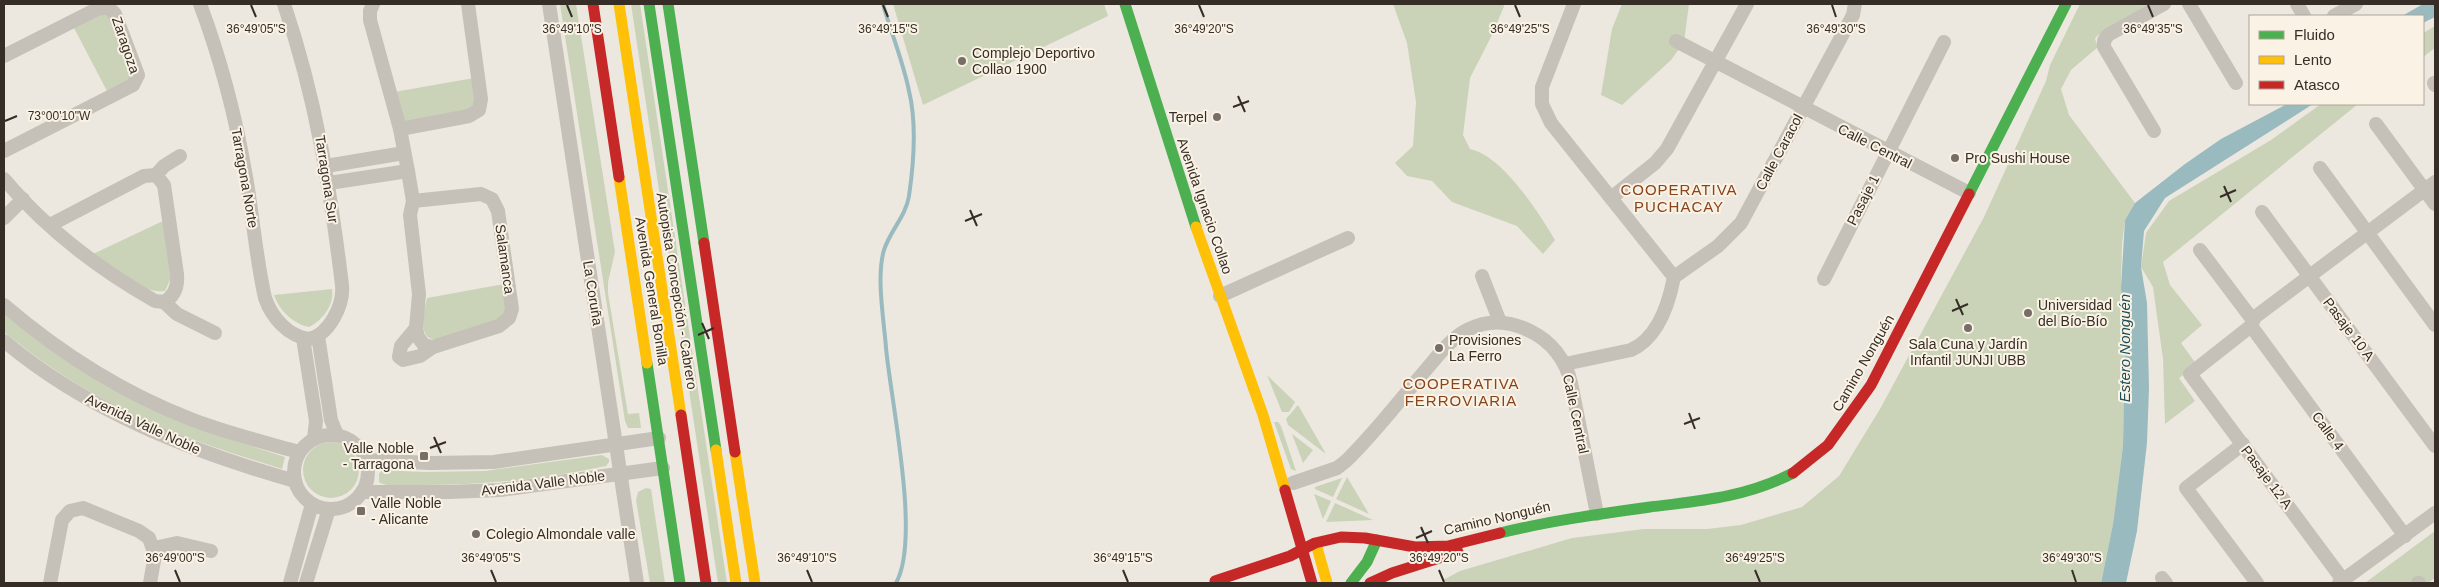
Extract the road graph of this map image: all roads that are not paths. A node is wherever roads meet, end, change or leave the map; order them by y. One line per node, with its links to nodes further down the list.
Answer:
1 (200, 4): 65 (street, Tarragona Norte)
2 (284, 4): 34 (street, Tarragona Sur)
3 (373, 4): 28 (street)
4 (468, 4): 28 (street)
5 (549, 4): 74 (street, La Coruña)
6 (593, 4): 71 (main road, Avenida General Bonilla)
7 (619, 4): 104 (main road, Autopista Concepción - Cabrero)
8 (649, 4): 105 (main road, Autopista Concepción - Cabrero)
9 (668, 4): 106 (main road)
10 (1125, 4): 56 (main road, Avenida Ignacio Collao)
11 (1574, 4): 42 (street)
12 (1747, 4): 24 (street)
13 (1855, 4): 26 (street, Calle Caracol)
14 (2066, 4): 41 (main road, Camino Nonguén)
15 (2164, 4): 29 (street)
16 (2190, 4): 25 (street)
17 (2297, 4): 19 (street)
18 (2356, 4): 20 (street)
19 (2303, 15)
20 (2336, 15)
21 (1676, 41): 24 (street, Calle Central)
22 (1944, 42): 31 (street, Pasaje 1)
23 (4, 56): 30 (street, Zaragoza)
24 (1714, 63): 26 (street, Calle Central); 42 (street)
25 (2236, 83)
26 (1802, 108): 31 (street, Calle Central); 54 (street, Calle Caracol)
27 (2376, 124): 39 (street)
28 (400, 130): 32 (street)
29 (2154, 131)
30 (4, 151)
31 (1888, 152): 41 (street, Calle Central); 55 (street, Pasaje 1)
32 (404, 153): 34 (street); 36 (street)
33 (180, 156): 37 (street)
34 (326, 166): 38 (street, Tarragona Sur)
35 (2320, 168): 49 (street)
36 (408, 171): 38 (street); 44 (street)
37 (156, 175): 48 (street); 57 (street)
38 (329, 183): 64 (street, Tarragona Sur)
39 (2430, 186): 45 (street); 49 (street)
40 (6, 188): 43 (street)
41 (1969, 193): 87 (main road, Camino Nonguén)
42 (1611, 198): 54 (street)
43 (23, 199): 47 (street); 48 (street)
44 (413, 201): 62 (street); 67 (street, Salamanca)
45 (2435, 204)
46 (2262, 212): 53 (street, Pasaje 10 A)
47 (4, 218)
48 (50, 225): 57 (street)
49 (2367, 233): 53 (street); 61 (street)
50 (1348, 238): 56 (street)
51 (2200, 250): 60 (street, Calle 4)
52 (1482, 276): 59 (street)
53 (2310, 276): 60 (street); 75 (street, Pasaje 10 A)
54 (1674, 277): 68 (street)
55 (1824, 279)
56 (1220, 296): 69 (main road, Avenida Ignacio Collao)
57 (164, 302): 63 (street)
58 (4, 305): 76 (street, Avenida Valle Noble)
59 (1500, 322): 68 (street, Calle Central); 81 (street, Calle Central)
60 (2252, 323): 73 (street, Pasaje 12 A); 89 (street, Calle 4)
61 (2435, 325)
62 (416, 328): 67 (street); 67 (street, Salamanca)
63 (215, 333)
64 (318, 336): 65 (street); 70 (street)
65 (304, 338): 72 (street)
66 (4, 341): 80 (street, Avenida Valle Noble)
67 (433, 347)
68 (1564, 364): 87 (street, Calle Central)
69 (1263, 415): 81 (main road, Avenida Ignacio Collao); 93 (main road, Avenida Ignacio Collao)
70 (337, 435): 72 (street); 77 (street)
71 (659, 438): 74 (street, Avenida Valle Noble); 78 (main road, Avenida General Bonilla)
72 (314, 439): 76 (street)
73 (2243, 444): 97 (street, Pasaje 12 A); 111 (street)
74 (616, 445): 77 (street, Avenida Valle Noble); 79 (street, La Coruña)
75 (2435, 446)
76 (299, 452): 80 (street)
77 (366, 460): 82 (street)
78 (664, 468): 79 (street, Avenida Valle Noble); 103 (main road, Avenida General Bonilla)
79 (620, 473): 82 (street, Avenida Valle Noble); 102 (street, La Coruña)
80 (295, 481): 83 (street)
81 (1293, 483): 84 (main road, Avenida Ignacio Collao)
82 (362, 492): 85 (street)
83 (312, 504): 85 (street); 100 (street)
84 (1302, 507)
85 (329, 509): 101 (street)
86 (2435, 513): 89 (street)
87 (1596, 514): 90 (main road, Camino Nonguén)
88 (1310, 529): 92 (main road)
89 (2405, 536): 97 (street)
90 (1484, 538): 91 (main road, Camino Nonguén); 110 (main road)
91 (1377, 540): 92 (main road, Camino Nonguén); 109 (main road)
92 (1316, 543): 93 (main road, Camino Nonguén); 108 (main road)
93 (1302, 545): 96 (main road, Camino Nonguén); 96 (main road, Camino Nonguén); 107 (main road, Avenida Ignacio Collao)
94 (154, 548): 95 (street); 98 (street); 99 (street)
95 (211, 551)
96 (1212, 582)
97 (2342, 582)
98 (50, 583)
99 (150, 583)
100 (290, 583)
101 (306, 583)
102 (636, 583)
103 (680, 583)
104 (706, 583)
105 (736, 583)
106 (756, 583)
107 (1312, 583)
108 (1327, 583)
109 (1351, 583)
110 (1370, 583)
111 (2257, 583)

